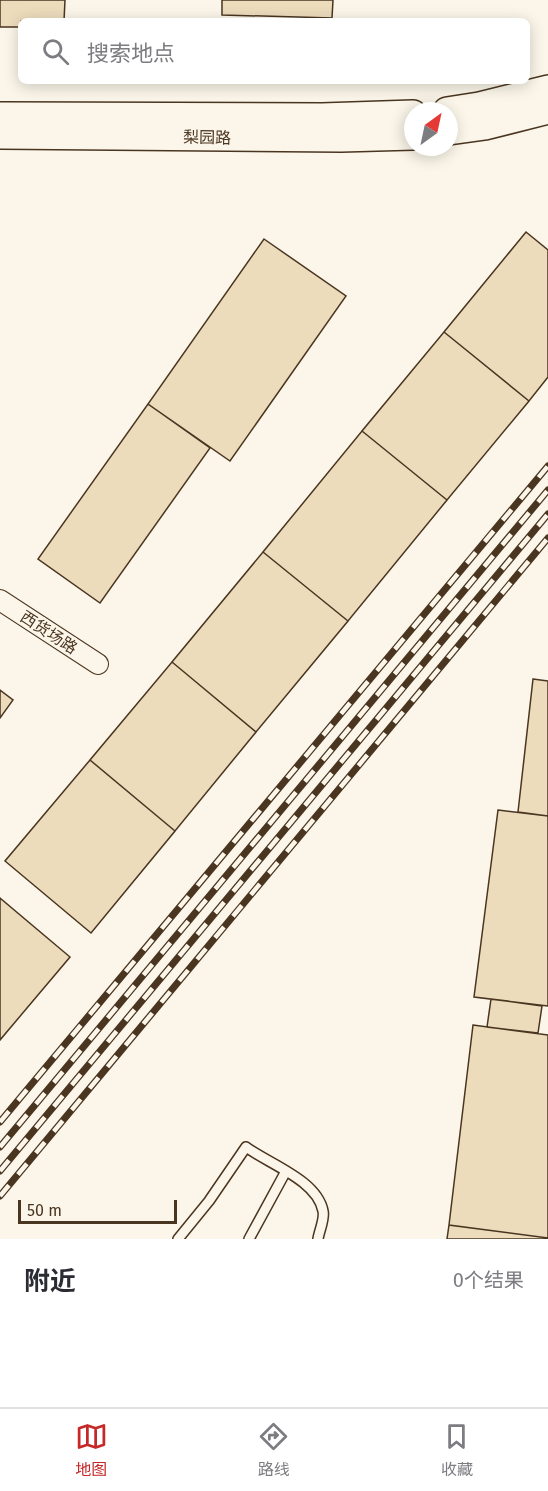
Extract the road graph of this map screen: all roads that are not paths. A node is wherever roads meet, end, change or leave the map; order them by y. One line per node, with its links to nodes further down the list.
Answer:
1 (548, 89): 2 (street)
2 (458, 109)
3 (548, 110): 6 (street)
4 (404, 114): 5 (street, 梨园路)
5 (0, 116)
6 (458, 130)
7 (0, 135): 8 (street, 梨园路)
8 (404, 135)
9 (0, 600): 10 (street, 西货场路)
10 (98, 664)
11 (286, 1171): 12 (lane); 13 (lane); 14 (lane)
12 (178, 1239)
13 (249, 1239)
14 (318, 1239)

